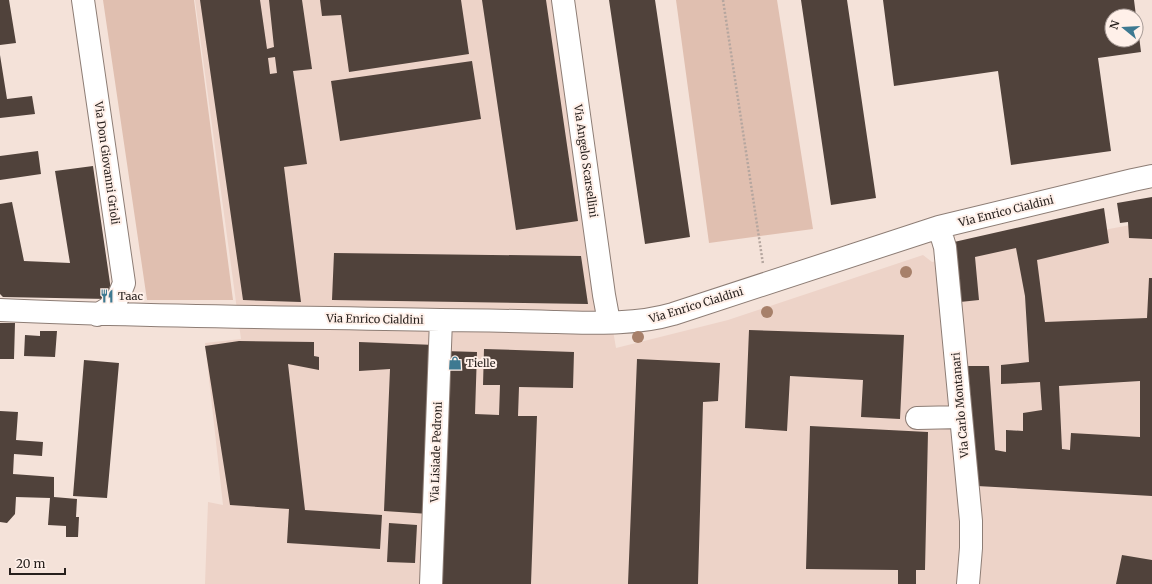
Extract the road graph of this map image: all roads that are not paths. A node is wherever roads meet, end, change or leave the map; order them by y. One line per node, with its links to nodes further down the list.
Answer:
1 (83, 0): 5 (street, Via Don Giovanni Grioli)
2 (563, 0): 10 (street, Via Angelo Scarsellini)
3 (1152, 176): 4 (street, Via Enrico Cialdini)
4 (939, 227): 10 (street, Via Enrico Cialdini); 11 (street, Via Carlo Montanari)
5 (124, 283): 7 (street); 8 (street)
6 (0, 310): 7 (street, Via Enrico Cialdini)
7 (97, 315): 8 (street, Via Enrico Cialdini)
8 (153, 316): 9 (street, Via Enrico Cialdini)
9 (440, 320): 10 (street, Via Enrico Cialdini); 13 (street, Via Lisiade Pedroni)
10 (609, 322)
11 (961, 417): 12 (street); 14 (street, Via Carlo Montanari)
12 (917, 418)
13 (431, 584)
14 (968, 584)

